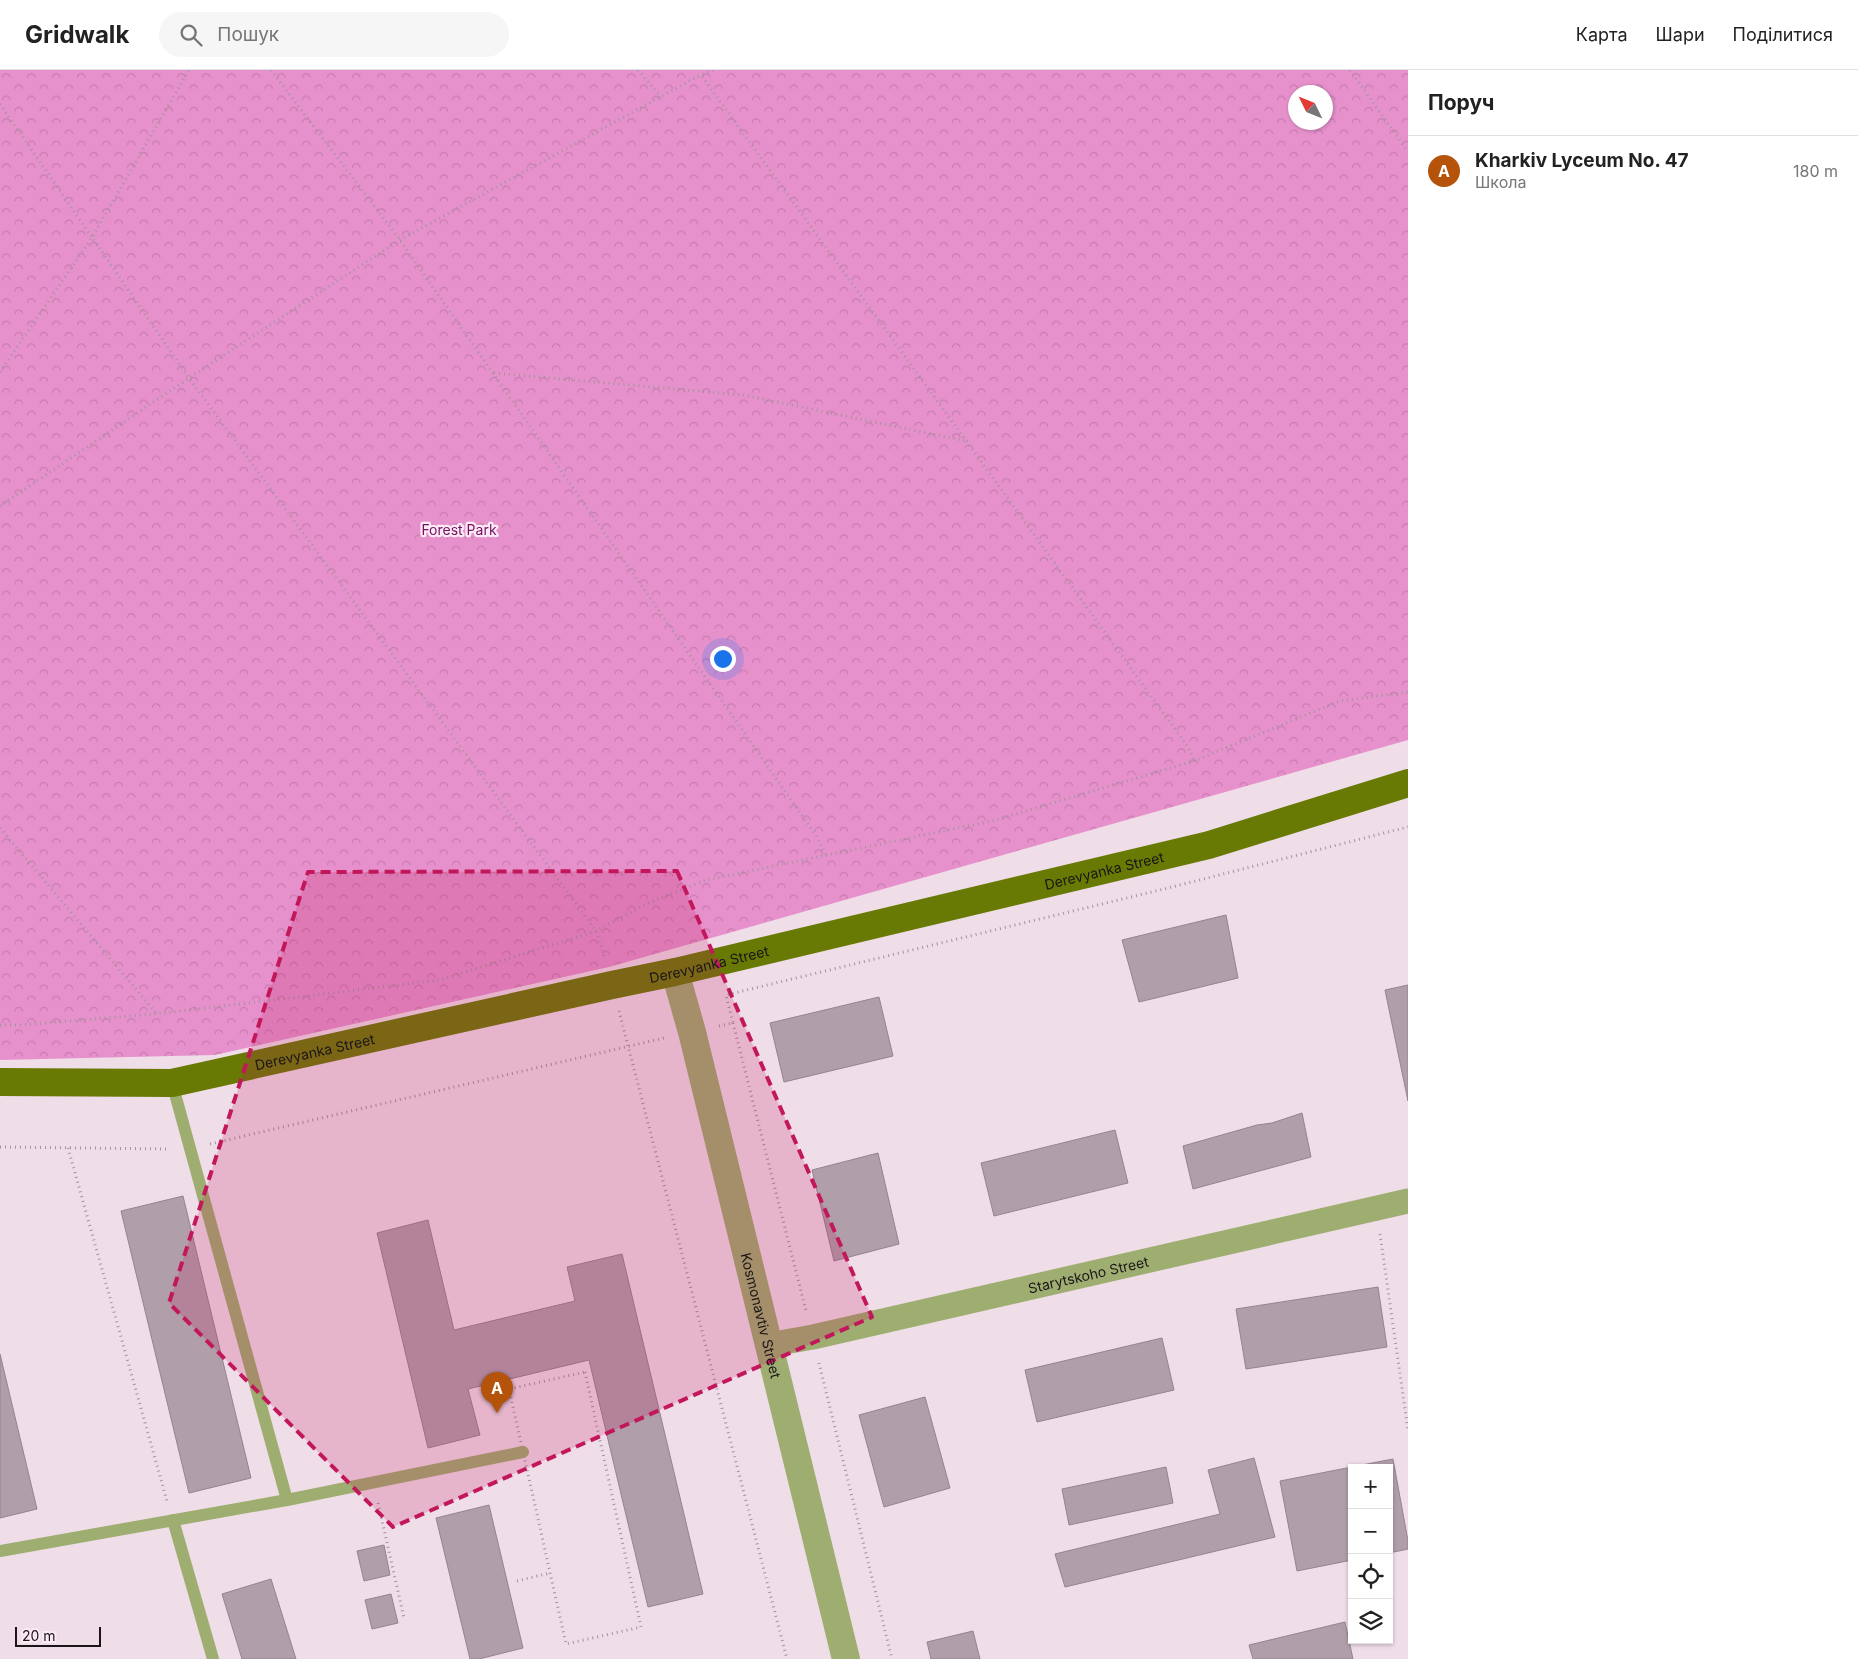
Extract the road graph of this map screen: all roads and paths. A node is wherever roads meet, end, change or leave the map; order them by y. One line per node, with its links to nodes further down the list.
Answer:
1 (189, 70): 10 (path)
2 (271, 70): 11 (path)
3 (638, 70): 7 (path)
4 (711, 70): 6 (path)
5 (1350, 70): 9 (path)
6 (701, 75): 7 (path); 15 (path)
7 (661, 97): 11 (path)
8 (0, 104): 10 (path)
9 (1408, 152)
10 (92, 239): 12 (path); 14 (path)
11 (400, 240): 13 (path); 14 (path)
12 (0, 372)
13 (493, 373): 15 (path); 22 (path)
14 (189, 378): 16 (path); 23 (path)
15 (966, 441): 18 (path)
16 (0, 506)
17 (1408, 692): 18 (path)
18 (1194, 762): 22 (path)
19 (1408, 783): 25 (main road, Derevyanka Street)
20 (1408, 827): 28 (path)
21 (0, 828): 26 (path)
22 (826, 856): 23 (path)
23 (596, 931): 24 (path); 26 (path)
24 (609, 967)
25 (675, 972): 28 (street, Kosmonavtiv Street); 31 (main road, Derevyanka Street)
26 (156, 1014): 27 (path)
27 (0, 1025)
28 (692, 1032): 29 (path); 37 (street, Kosmonavtiv Street)
29 (628, 1045): 34 (path); 48 (path)
30 (0, 1082): 31 (main road, Derevyanka Street)
31 (172, 1083): 34 (lane)
32 (0, 1147): 33 (path)
33 (68, 1148): 34 (path); 42 (path)
34 (190, 1149): 41 (lane)
35 (1408, 1201): 36 (street, Starytskoho Street)
36 (1377, 1208): 37 (street, Starytskoho Street); 38 (path)
37 (768, 1345): 49 (street, Kosmonavtiv Street)
38 (1408, 1430)
39 (523, 1452): 40 (lane); 44 (path); 44 (path)
40 (373, 1483): 41 (lane); 46 (path)
41 (287, 1500): 42 (lane)
42 (173, 1520): 43 (lane); 47 (lane)
43 (0, 1550)
44 (550, 1573): 45 (path)
45 (517, 1581)
46 (404, 1618)
47 (212, 1659)
48 (787, 1659)
49 (846, 1659)

